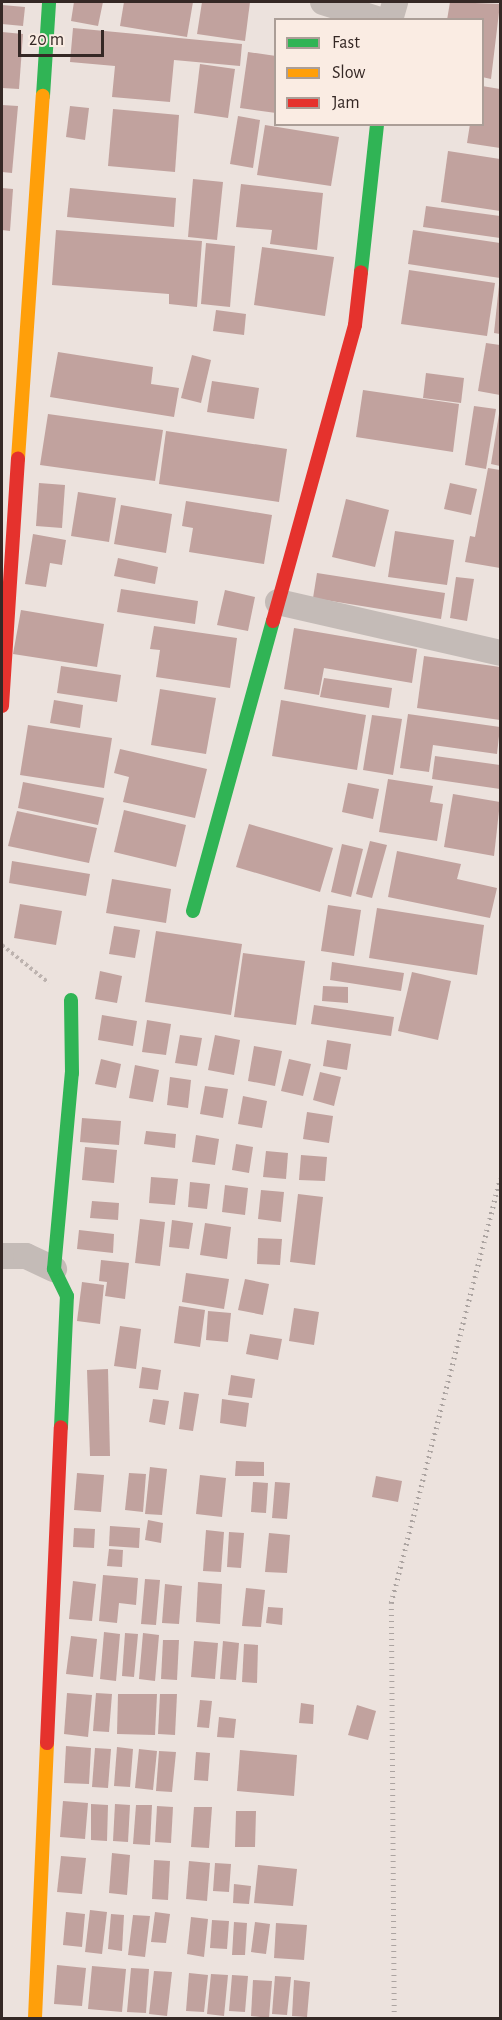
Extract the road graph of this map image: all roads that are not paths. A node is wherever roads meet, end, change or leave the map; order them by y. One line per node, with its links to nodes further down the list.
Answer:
1 (49, 2): 9 (street)
2 (323, 2): 4 (street)
3 (395, 2): 5 (street)
4 (374, 18)
5 (391, 18)
6 (377, 126): 7 (street)
7 (278, 602): 8 (street); 10 (street)
8 (501, 653)
9 (2, 706)
10 (193, 911)
11 (71, 1000): 13 (street)
12 (2, 1256): 13 (street)
13 (54, 1269): 14 (street)
14 (35, 2019)

